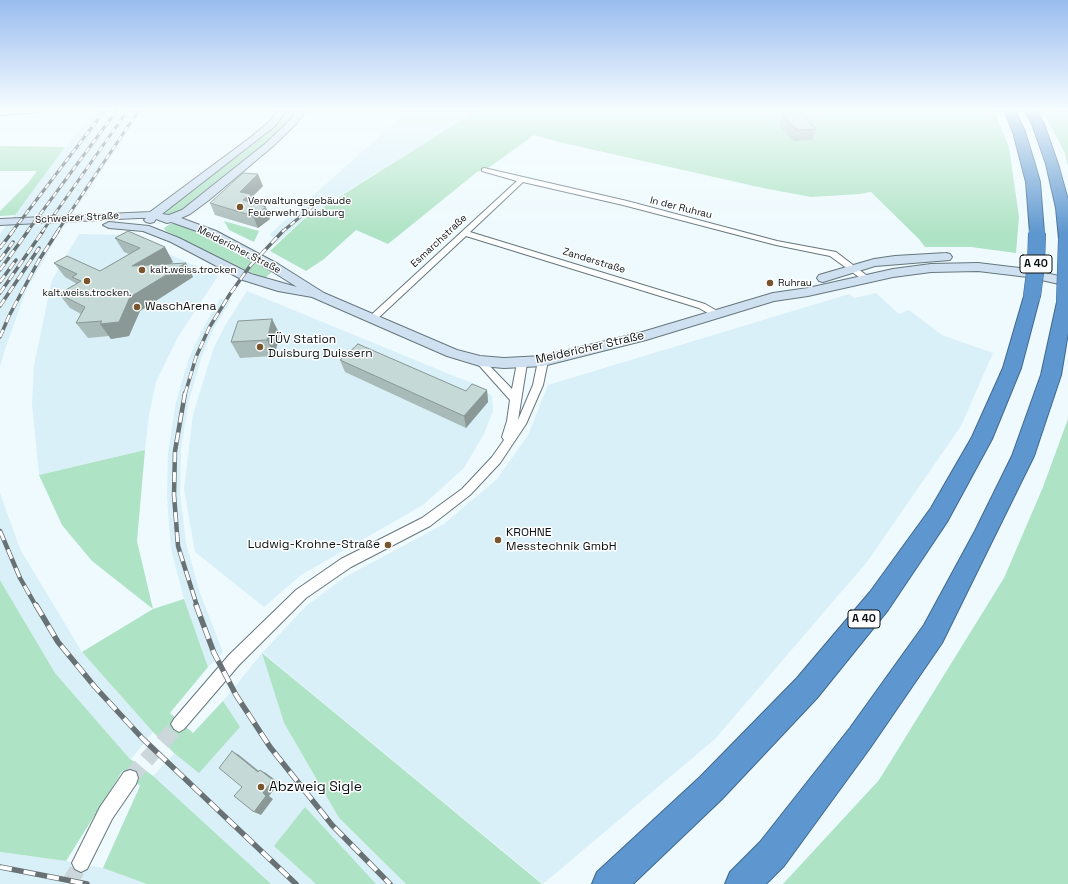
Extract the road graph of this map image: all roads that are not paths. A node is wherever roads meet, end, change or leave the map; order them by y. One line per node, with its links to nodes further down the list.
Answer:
1 (238, 151): 8 (main road)
2 (261, 151): 7 (main road)
3 (1025, 151): 31 (highway, A 40, bridge)
4 (1048, 151): 18 (highway, A 40, bridge)
5 (484, 170): 6 (street, In der Ruhrau)
6 (522, 180): 14 (street, Esmarchstraße); 15 (street, In der Ruhrau)
7 (205, 198): 9 (main road); 13 (main road)
8 (153, 215): 9 (main road, Meidericher Straße); 10 (main road, Schweizer Straße); 12 (main road)
9 (172, 219): 12 (main road); 13 (main road, Meidericher Straße)
10 (1, 225): 11 (main road, Schweizer Straße)
11 (126, 226): 12 (main road, Meidericher Straße)
12 (145, 228): 19 (main road, Meidericher Straße)
13 (212, 233): 19 (main road, Meidericher Straße)
14 (464, 233): 21 (street, Zanderstraße); 22 (street, Esmarchstraße)
15 (854, 268): 16 (main road, Meidericher Straße); 17 (street, In der Ruhrau); 20 (main road, Meidericher Straße)
16 (1068, 273)
17 (866, 278): 18 (main road, Meidericher Straße); 20 (main road, Meidericher Straße)
18 (1067, 292): 32 (highway, A 40)
19 (319, 296): 22 (main road, Meidericher Straße)
20 (773, 297): 21 (main road, Meidericher Straße)
21 (716, 314): 24 (main road, Meidericher Straße)
22 (372, 319): 23 (main road, Meidericher Straße)
23 (480, 361): 25 (main road, Meidericher Straße); 26 (street)
24 (543, 361): 25 (main road, Meidericher Straße); 27 (street)
25 (522, 362): 26 (street)
26 (515, 398): 27 (street)
27 (504, 447): 28 (street)
28 (179, 724)
29 (130, 778): 30 (street)
30 (81, 863)
31 (609, 884)
32 (742, 884)

